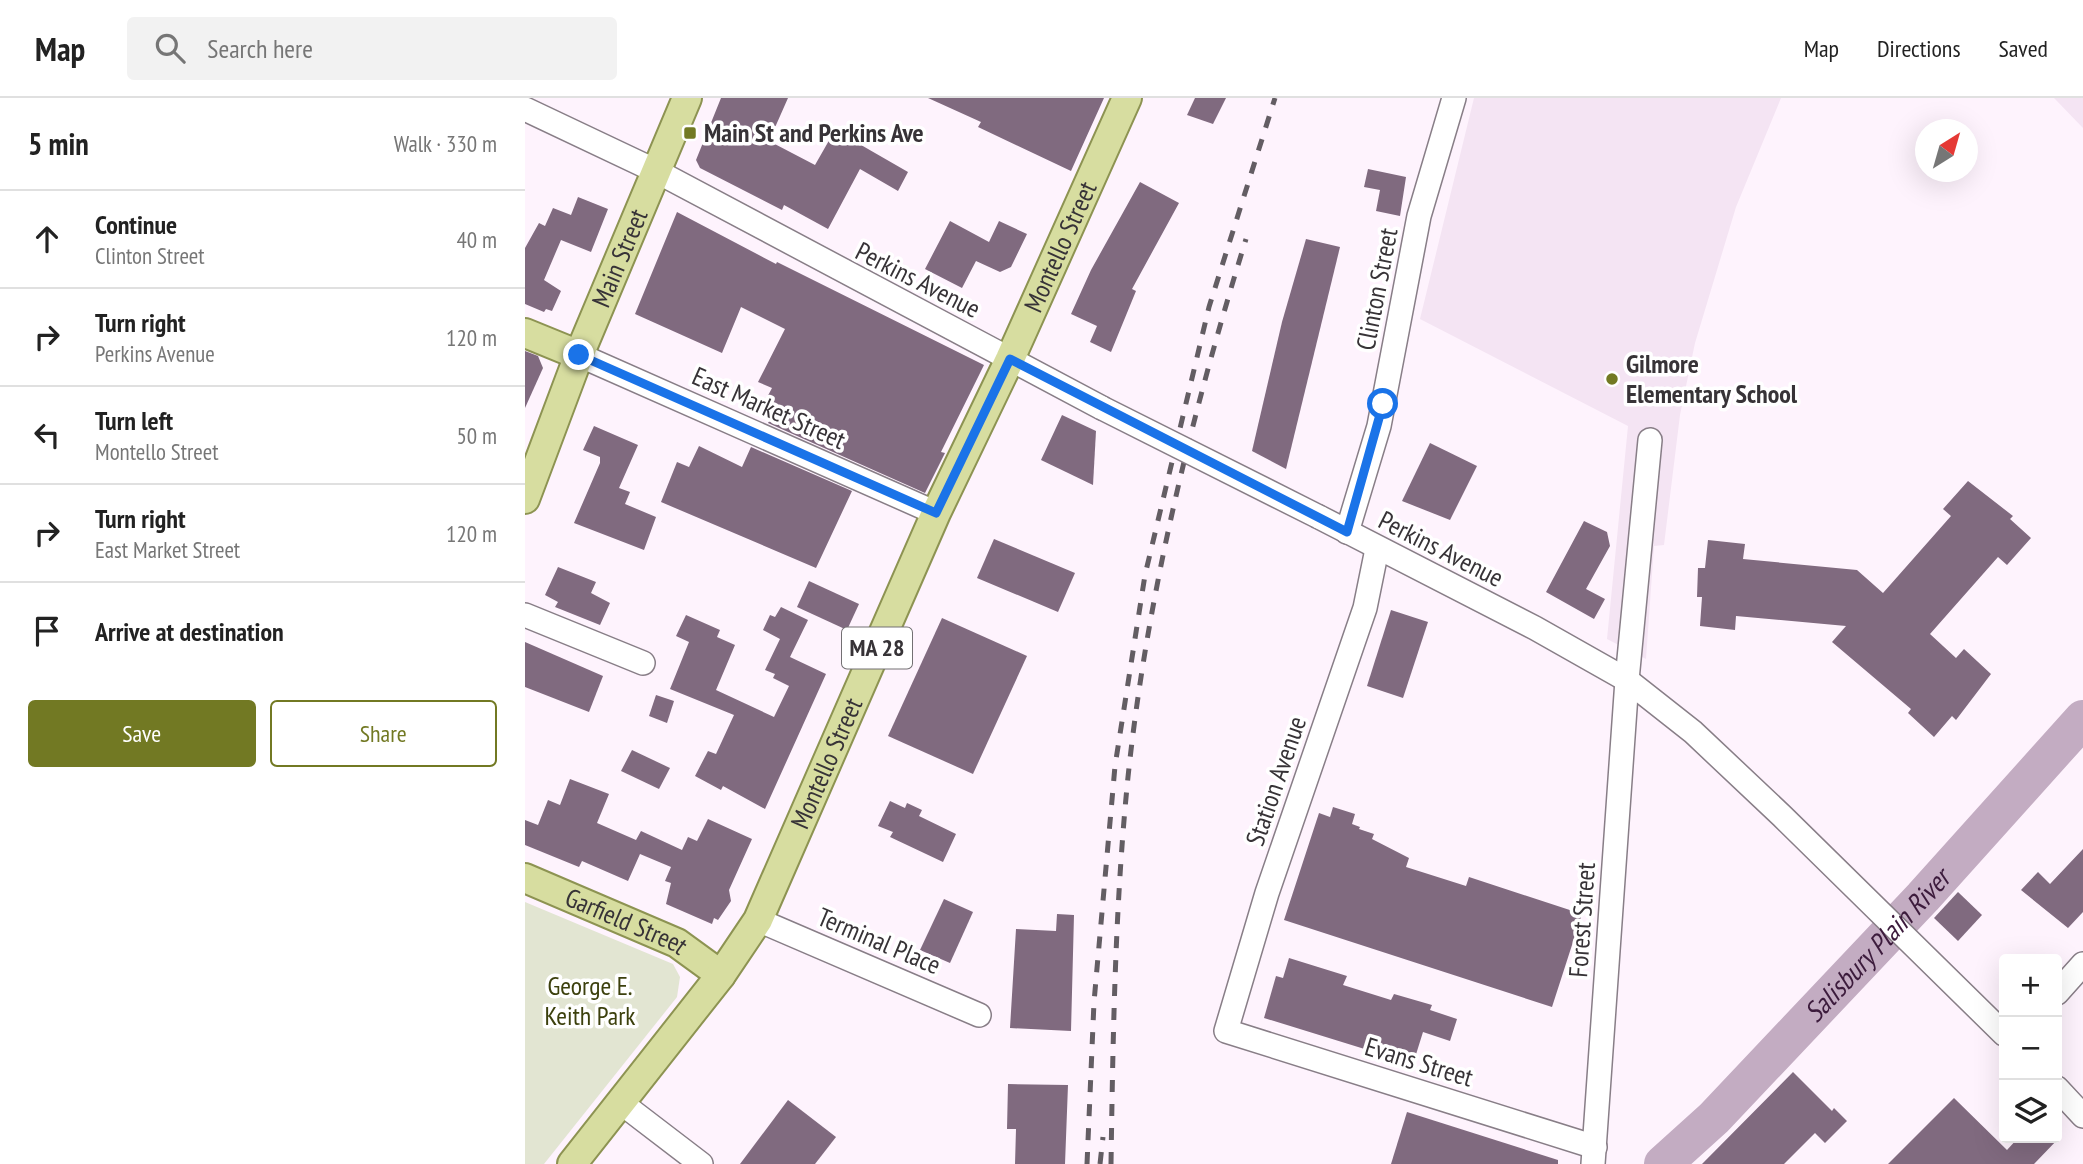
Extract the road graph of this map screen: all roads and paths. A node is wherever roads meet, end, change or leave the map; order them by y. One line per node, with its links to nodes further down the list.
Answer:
1 (687, 98): 5 (main road, Main Street)
2 (1127, 98): 8 (main road, Montello Street / MA 28)
3 (1454, 98): 12 (street, Clinton Street)
4 (525, 109): 5 (street, Perkins Avenue)
5 (658, 172): 7 (main road, Main Street); 8 (street, Perkins Avenue)
6 (525, 333): 7 (main road)
7 (579, 355): 10 (main road, Main Street); 11 (street, East Market Street)
8 (1010, 359): 11 (main road, Montello Street / MA 28); 12 (street, Perkins Avenue, bridge)
9 (1650, 440): 16 (street, Forest Street)
10 (525, 499)
11 (936, 513): 18 (main road, Montello Street / MA 28)
12 (1347, 532): 13 (street, Perkins Avenue)
13 (1377, 549): 16 (street, Perkins Avenue); 24 (street, Station Avenue)
14 (525, 615): 15 (street)
15 (643, 663)
16 (1627, 680): 23 (street, Perkins Avenue); 28 (street, Forest Street)
17 (525, 878): 20 (main road, Garfield Street)
18 (758, 920): 20 (main road, Montello Street / MA 28); 22 (street, Terminal Place)
19 (2083, 964): 21 (street)
20 (721, 975): 26 (main road, Montello Street / MA 28)
21 (2062, 987)
22 (979, 1014)
23 (1999, 1029)
24 (1226, 1031): 28 (street, Evans Street)
25 (2062, 1093): 27 (street)
26 (620, 1102): 29 (main road, Montello Street / MA 28); 30 (street)
27 (2083, 1116)
28 (1594, 1155)
29 (572, 1164)
30 (701, 1164)

